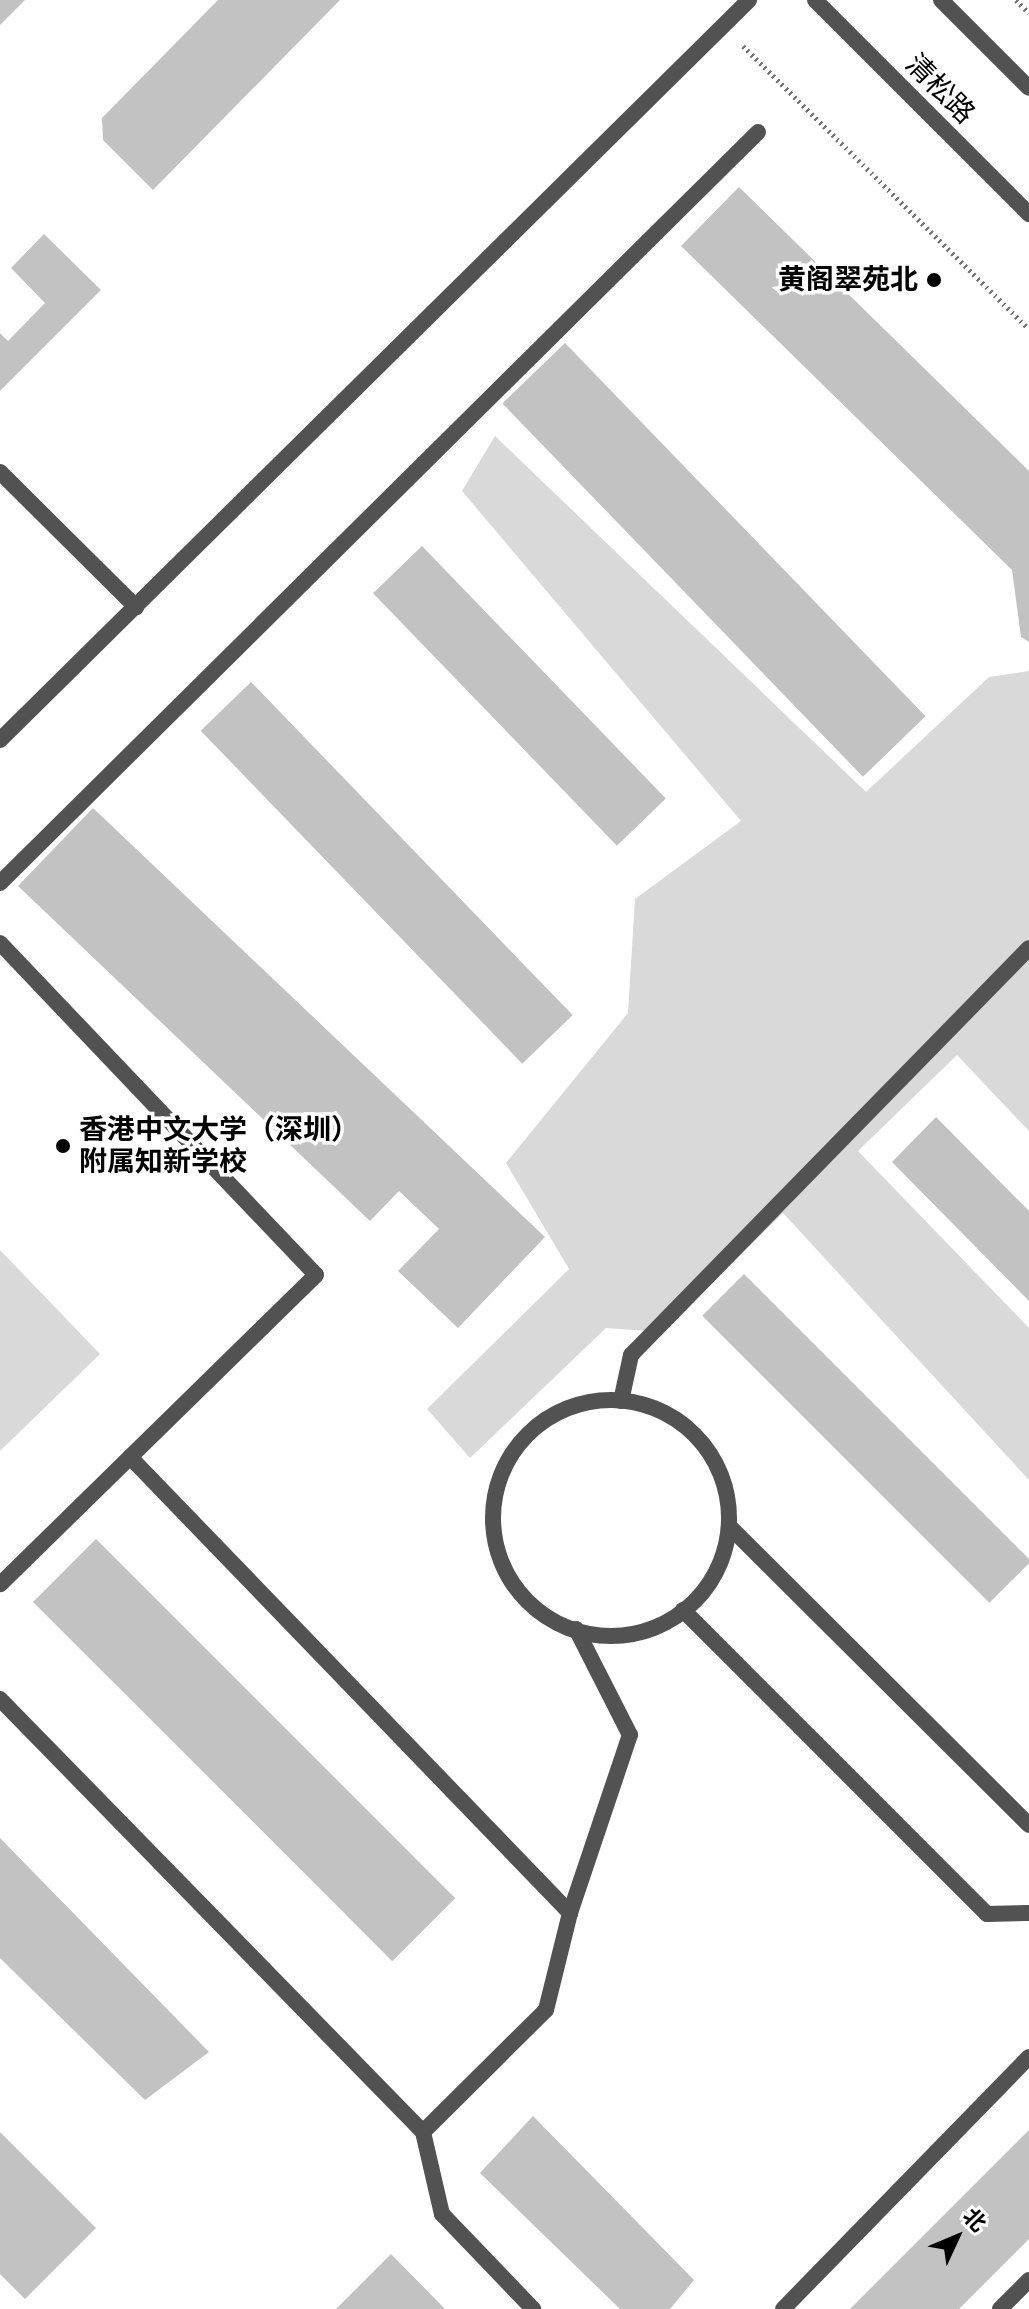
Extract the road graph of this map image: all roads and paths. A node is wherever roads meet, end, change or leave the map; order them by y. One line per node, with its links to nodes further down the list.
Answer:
1 (749, 0): 6 (street)
2 (815, 0): 9 (street, 清松路)
3 (941, 0): 7 (street)
4 (1016, 0): 5 (path)
5 (1029, 13)
6 (723, 26): 10 (path); 12 (street)
7 (1029, 88)
8 (758, 132): 14 (street)
9 (1029, 214)
10 (1029, 329)
11 (0, 472): 12 (street)
12 (136, 607): 13 (street)
13 (0, 740)
14 (0, 883)
15 (0, 943): 18 (street)
16 (1029, 948): 17 (street)
17 (621, 1401): 19 (street); 22 (street)
18 (130, 1457): 20 (street); 25 (street)
19 (730, 1527): 21 (street); 24 (street)
20 (0, 1584)
21 (683, 1610): 22 (street); 26 (street)
22 (576, 1629): 25 (street)
23 (0, 1699): 28 (street)
24 (1029, 1825)
25 (570, 1913): 28 (street)
26 (1029, 1913)
27 (1029, 2057): 31 (street)
28 (423, 2132): 30 (street)
29 (1029, 2280): 32 (street)
30 (533, 2309)
31 (783, 2309)
32 (1000, 2309)

